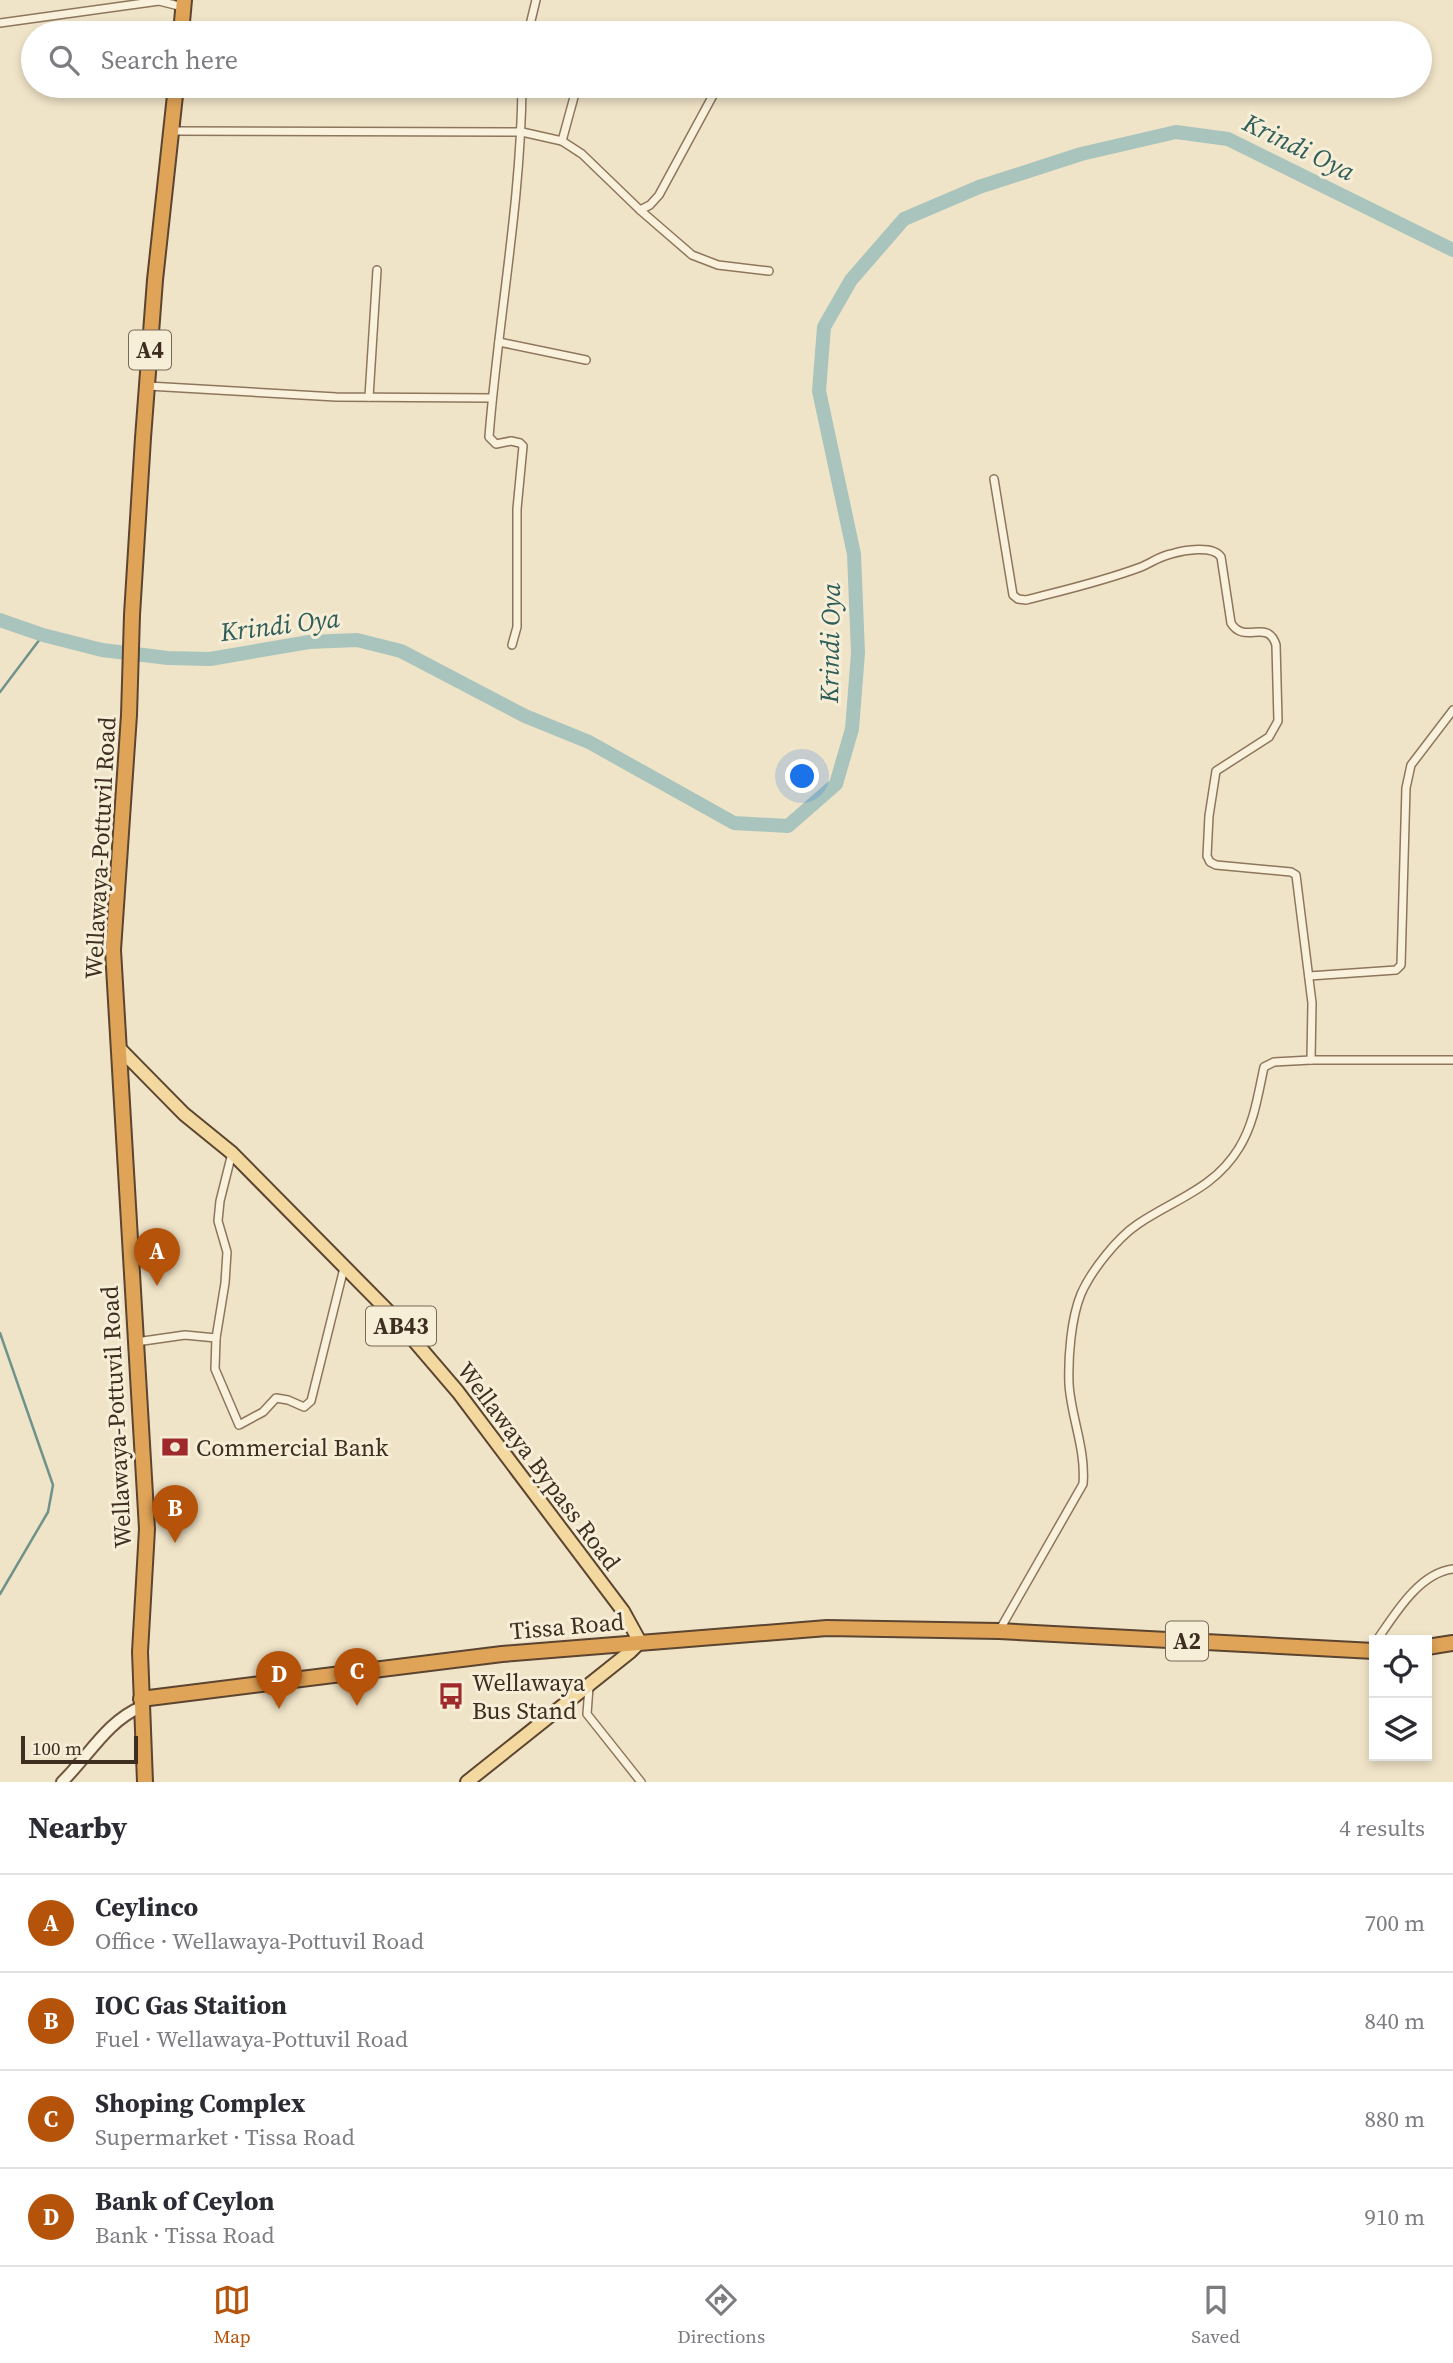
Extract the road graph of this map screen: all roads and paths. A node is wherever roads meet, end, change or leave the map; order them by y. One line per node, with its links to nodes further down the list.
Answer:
1 (536, 0): 4 (street)
2 (184, 3): 3 (highway); 5 (street)
3 (182, 21)
4 (531, 21)
5 (0, 23)
6 (175, 98): 10 (highway, Wellawaya-Pottuvil Road / A4)
7 (522, 98): 11 (street)
8 (574, 98): 12 (street)
9 (712, 98): 13 (street)
10 (172, 131): 11 (street); 18 (highway, Wellawaya-Pottuvil Road / A4)
11 (522, 132): 12 (street); 16 (street)
12 (562, 141): 13 (street)
13 (640, 210): 15 (street)
14 (377, 270): 19 (street)
15 (769, 271)
16 (499, 342): 17 (street); 20 (street)
17 (586, 360)
18 (147, 386): 19 (street); 25 (highway, Wellawaya-Pottuvil Road / A4)
19 (369, 397): 20 (street)
20 (492, 398): 22 (street)
21 (994, 479): 24 (street)
22 (512, 645)
23 (1453, 710): 24 (street)
24 (1310, 976): 26 (street)
25 (119, 1048): 28 (main road, Wellawaya Bypass Road / AB43); 31 (highway, Wellawaya-Pottuvil Road / A4)
26 (1311, 1060): 27 (street); 33 (street)
27 (1453, 1060)
28 (232, 1153): 29 (main road, Wellawaya Bypass Road / AB43); 30 (street)
29 (344, 1268): 30 (street); 35 (main road, Wellawaya Bypass Road / AB43)
30 (216, 1338): 31 (street)
31 (136, 1342): 40 (highway, Wellawaya-Pottuvil Road / A4)
32 (1453, 1569): 34 (street)
33 (999, 1631): 35 (highway, Tissa Road / A2); 38 (highway, A2)
34 (1383, 1635)
35 (640, 1642): 39 (main road); 40 (highway, Tissa Road / A2)
36 (1453, 1643): 37 (highway)
37 (1432, 1646)
38 (1369, 1647)
39 (589, 1685): 43 (main road); 44 (street)
40 (141, 1703): 41 (main road); 42 (highway, Wellawaya-Pottuvil Road / A4)
41 (62, 1782)
42 (145, 1782)
43 (467, 1782)
44 (641, 1782)

